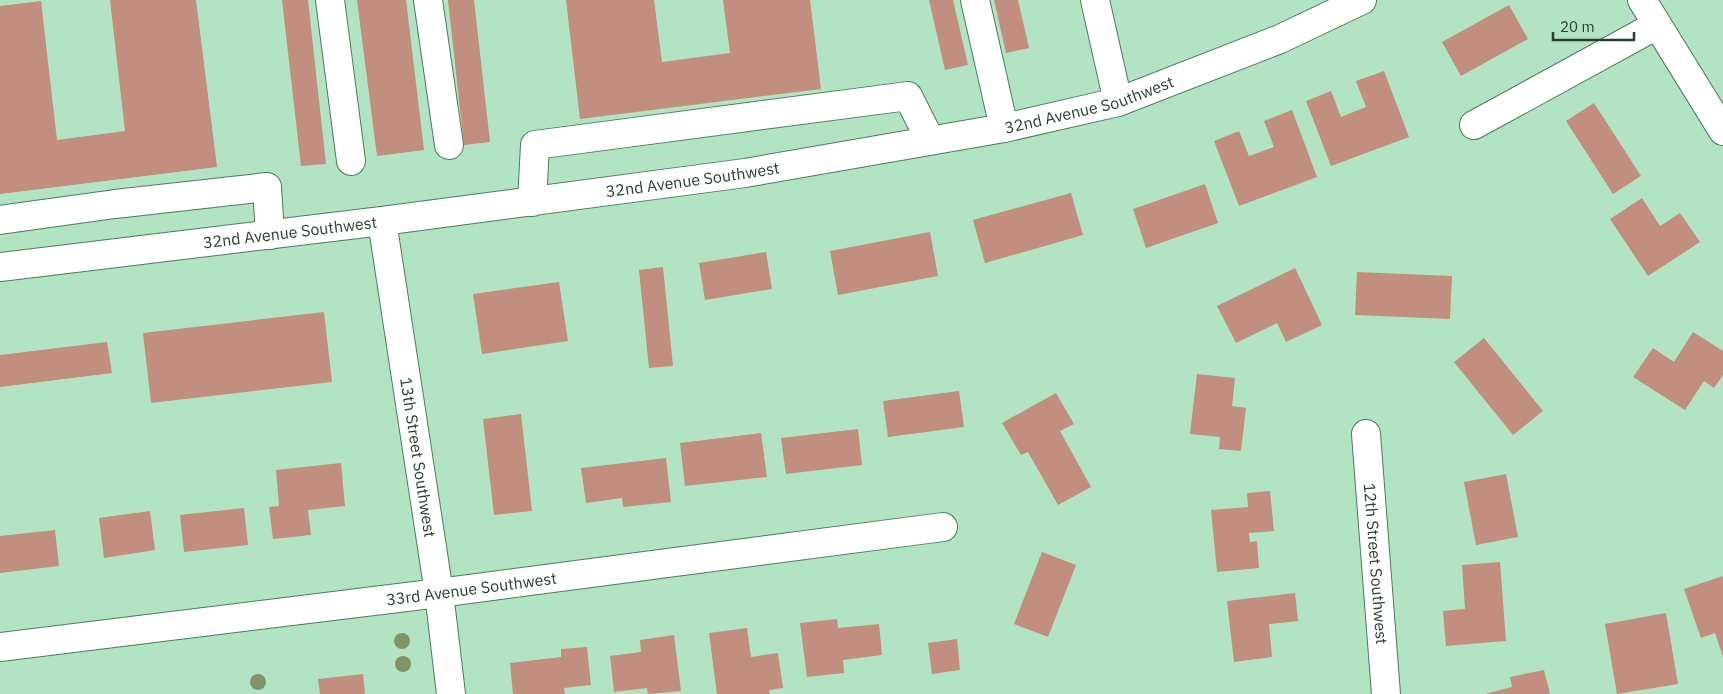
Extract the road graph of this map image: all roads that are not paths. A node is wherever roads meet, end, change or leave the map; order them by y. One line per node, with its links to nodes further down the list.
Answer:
1 (330, 0): 14 (street)
2 (428, 0): 13 (street)
3 (975, 0): 10 (street)
4 (1095, 0): 8 (street)
5 (1362, 0): 8 (street, 32nd Avenue Southwest)
6 (1642, 0): 7 (street)
7 (1658, 25): 9 (street); 11 (street)
8 (1118, 102): 10 (street, 32nd Avenue Southwest)
9 (1474, 125)
10 (1004, 128): 12 (street, 32nd Avenue Southwest)
11 (1723, 131)
12 (930, 140): 15 (street, 32nd Avenue Southwest); 15 (street)
13 (449, 145)
14 (351, 160)
15 (532, 202): 17 (street, 32nd Avenue Southwest)
16 (0, 220): 18 (street)
17 (382, 221): 18 (street, 32nd Avenue Southwest); 22 (street, 13th Street Southwest)
18 (270, 235): 19 (street, 32nd Avenue Southwest)
19 (0, 267)
20 (1366, 434): 25 (street, 12th Street Southwest)
21 (943, 527): 22 (street, 33rd Avenue Southwest)
22 (439, 593): 23 (street, 33rd Avenue Southwest); 24 (street, 13th Street Southwest)
23 (0, 648)
24 (451, 694)
25 (1386, 694)

